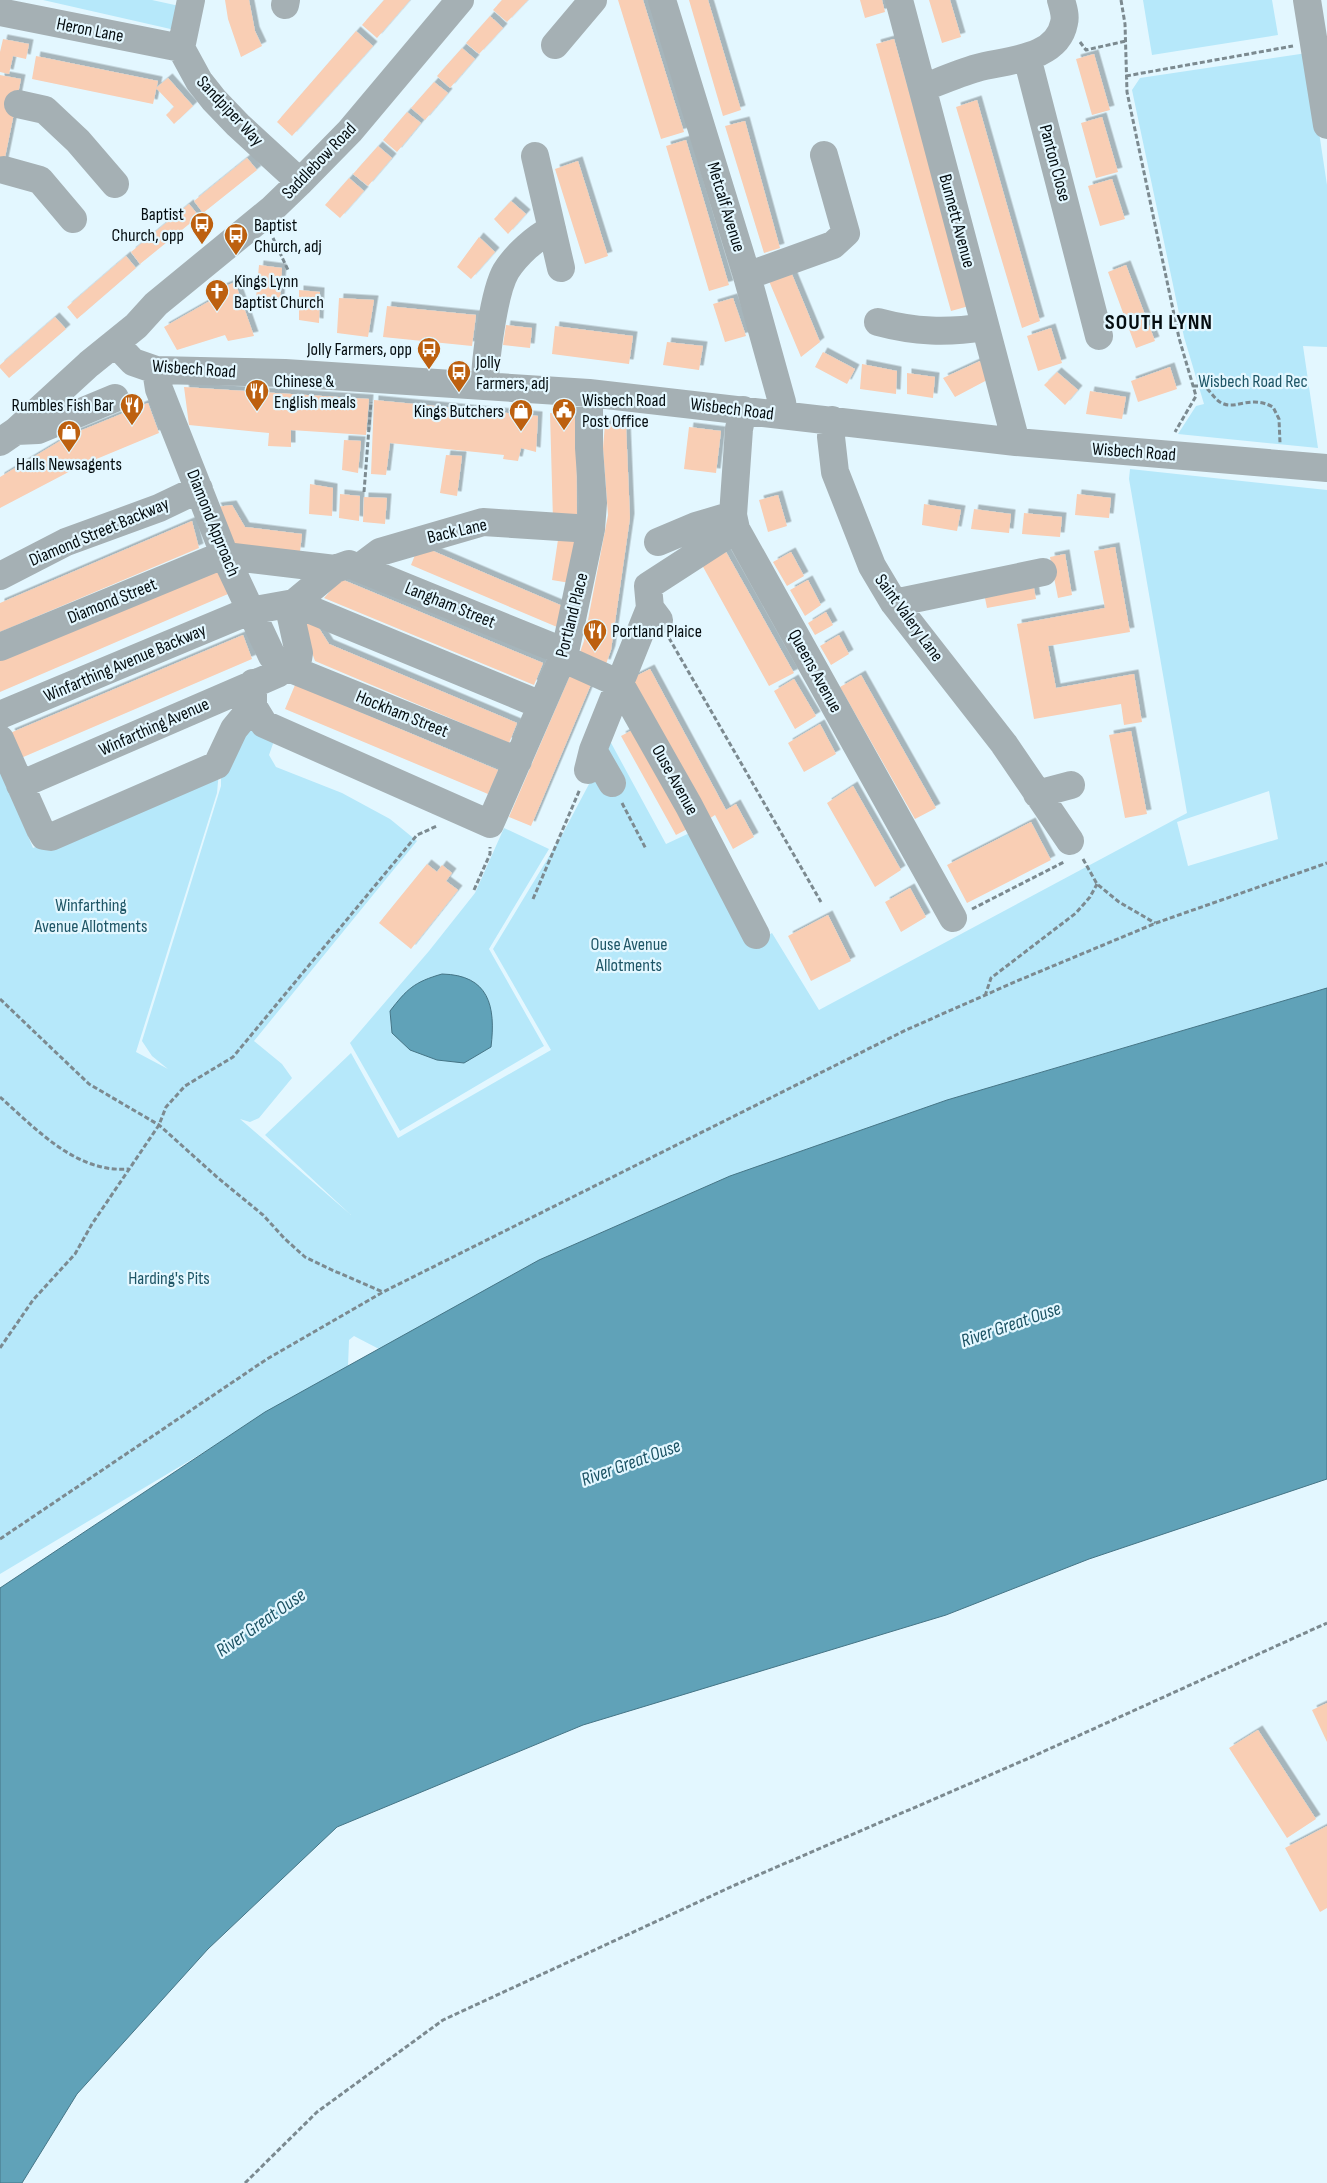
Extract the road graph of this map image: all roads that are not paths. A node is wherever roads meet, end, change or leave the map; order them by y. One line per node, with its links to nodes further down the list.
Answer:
1 (191, 0): 11 (street)
2 (460, 0): 19 (street, Saddlebow Road)
3 (593, 0): 10 (street)
4 (662, 0): 24 (street, Metcalf Avenue)
5 (899, 0): 13 (street, Bunnett Avenue)
6 (1307, 0): 9 (street)
7 (1063, 11): 12 (street)
8 (0, 12): 11 (street, Heron Lane)
9 (1320, 43): 15 (street)
10 (555, 45)
11 (181, 48): 19 (street, Sandpiper Way)
12 (1027, 57): 13 (street); 27 (street, Panton Close)
13 (923, 88): 26 (street, Bunnett Avenue)
14 (18, 104): 20 (street)
15 (1327, 125)
16 (824, 155): 24 (street)
17 (535, 156): 22 (street)
18 (4, 170): 21 (street)
19 (300, 182): 28 (street, Saddlebow Road)
20 (115, 184)
21 (73, 219)
22 (552, 229): 23 (street); 30 (street)
23 (561, 268)
24 (747, 276): 34 (street, Metcalf Avenue)
25 (878, 322): 26 (street)
26 (985, 326): 37 (street, Bunnett Avenue)
27 (1099, 336)
28 (116, 344): 29 (street, Wisbech Road); 36 (street)
29 (156, 370): 30 (street, Wisbech Road); 39 (street, Diamond Approach)
30 (485, 385): 31 (street, Wisbech Road)
31 (589, 393): 33 (street, Wisbech Road); 41 (street, Portland Place)
32 (115, 398): 36 (street)
33 (743, 410): 34 (street, Wisbech Road); 40 (street)
34 (784, 415): 35 (street, Wisbech Road)
35 (832, 420): 37 (street, Wisbech Road); 48 (street, Saint Valery Lane)
36 (8, 437)
37 (1016, 442): 38 (street, Wisbech Road)
38 (1327, 468)
39 (199, 489): 43 (street, Diamond Approach); 46 (street, Diamond Street Backway)
40 (735, 522): 42 (street); 53 (street); 64 (street, Queens Avenue)
41 (591, 529): 44 (street, Back Lane); 51 (street, Portland Place)
42 (658, 542)
43 (225, 556): 44 (street, Langham Street); 49 (street, Diamond Approach); 50 (street, Diamond Street)
44 (347, 568): 47 (street, Back Lane); 51 (street, Langham Street)
45 (1043, 572): 48 (street)
46 (0, 576)
47 (294, 603): 49 (street, Winfarthing Avenue Backway); 52 (street); 55 (street)
48 (894, 603): 62 (street, Saint Valery Lane)
49 (249, 611): 52 (street, Diamond Approach); 56 (street, Winfarthing Avenue Backway)
50 (0, 647)
51 (564, 655): 53 (street); 55 (street, Portland Place)
52 (286, 667): 54 (street, Winfarthing Avenue); 58 (street, Hockham Street)
53 (620, 684): 59 (street); 65 (street, Ouse Avenue)
54 (253, 694): 58 (street, Portland Place); 60 (street, Winfarthing Avenue); 60 (street)
55 (541, 706): 58 (street, Portland Place)
56 (0, 715)
57 (0, 740): 60 (street)
58 (518, 762)
59 (597, 768)
60 (20, 785)
61 (1071, 785): 62 (street)
62 (1037, 794): 63 (street, Saint Valery Lane)
63 (1076, 848)
64 (952, 918)
65 (756, 935)

